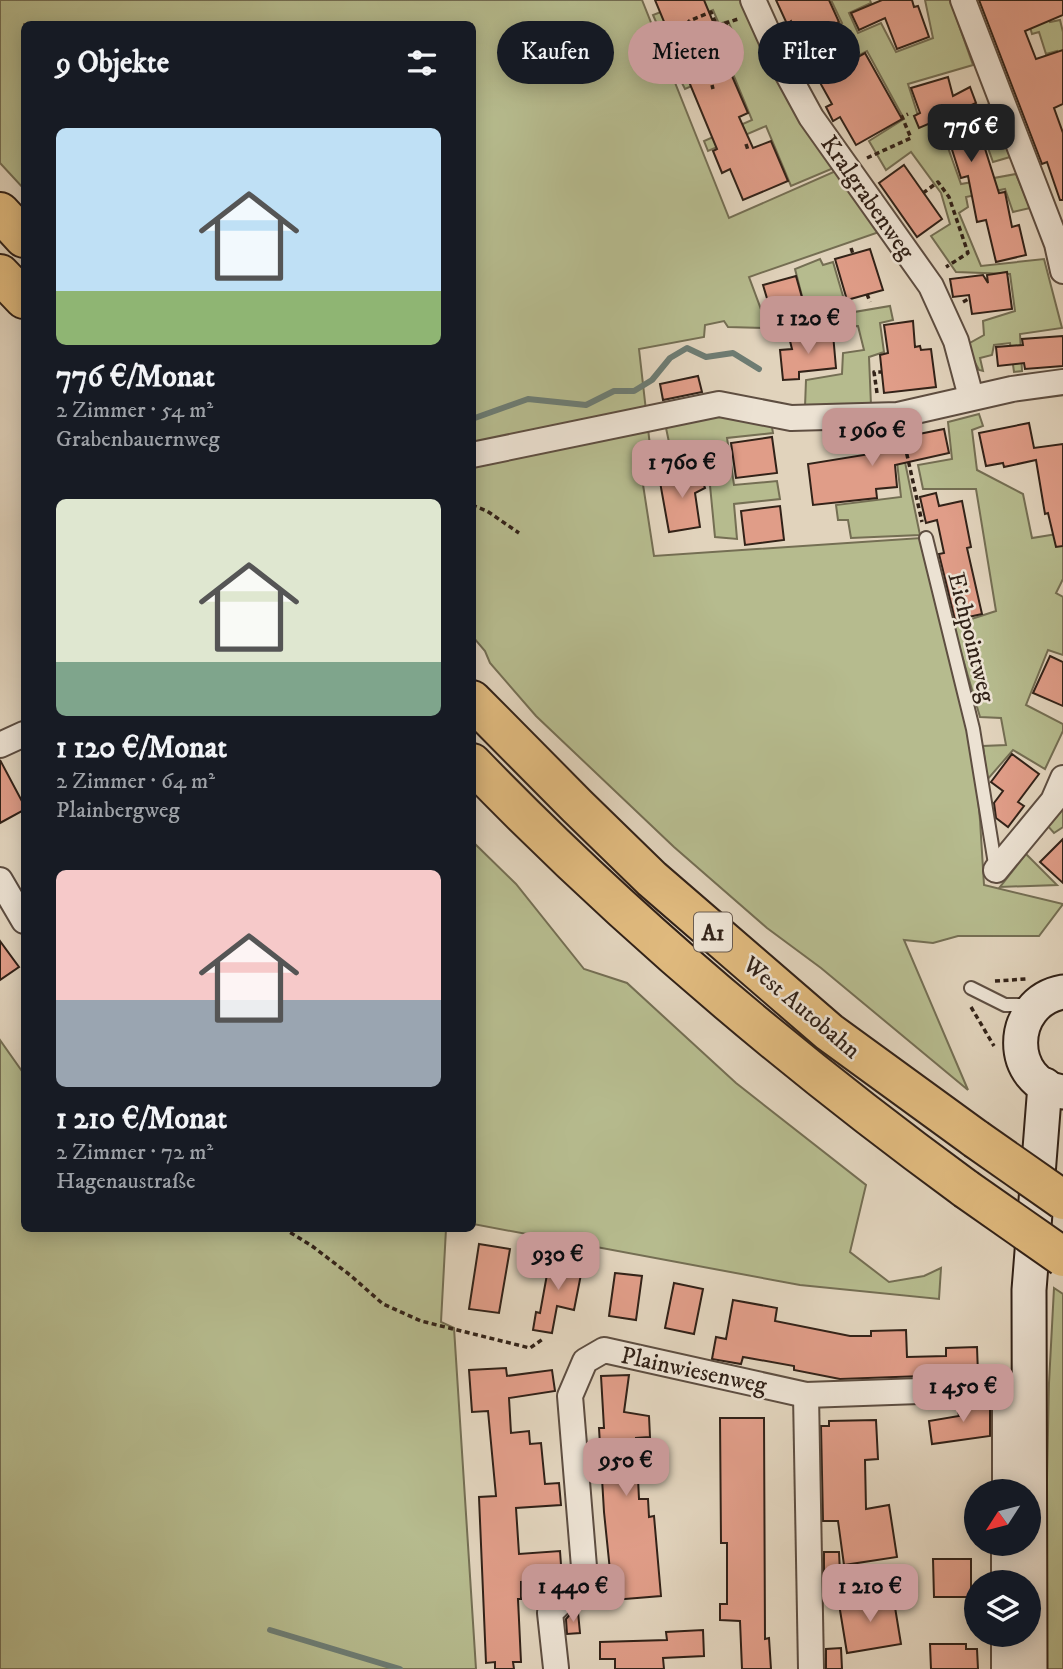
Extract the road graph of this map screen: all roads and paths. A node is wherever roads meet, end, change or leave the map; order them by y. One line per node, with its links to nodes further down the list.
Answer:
1 (963, 0): 16 (street)
2 (751, 8): 5 (path); 27 (street, Kralgrabenweg)
3 (689, 21): 4 (path)
4 (715, 21)
5 (726, 21)
6 (908, 114): 9 (path)
7 (746, 144): 8 (path)
8 (748, 150)
9 (859, 161)
10 (923, 193): 15 (path)
11 (0, 212): 12 (highway)
12 (21, 234)
13 (851, 248): 14 (path)
14 (853, 254)
15 (947, 266)
16 (1063, 271)
17 (0, 274): 19 (highway)
18 (867, 294): 21 (path)
19 (21, 296)
20 (970, 298): 22 (path)
21 (870, 302)
22 (963, 302)
23 (804, 303): 24 (path)
24 (815, 313)
25 (881, 372): 28 (path)
26 (1063, 382): 27 (street)
27 (971, 397): 28 (street)
28 (890, 416): 29 (street); 32 (path)
29 (476, 455)
30 (476, 507): 31 (path)
31 (519, 533)
32 (926, 538): 38 (lane, Eichpointweg)
33 (476, 704): 44 (highway, West Autobahn / A1, bridge)
34 (21, 735): 35 (street)
35 (0, 745)
36 (476, 767): 46 (highway, West Autobahn / A1, bridge)
37 (1063, 778): 38 (street)
38 (996, 870)
39 (0, 880): 40 (street)
40 (21, 916)
41 (971, 988): 42 (lane)
42 (1049, 998): 43 (main road)
43 (1057, 1095): 54 (main road)
44 (1063, 1200)
45 (289, 1232): 47 (path)
46 (1063, 1257)
47 (543, 1339)
48 (806, 1395): 49 (street, Plainwiesenweg); 51 (street, Plainwiesenweg); 52 (street)
49 (1004, 1479)
50 (1004, 1647): 53 (street)
51 (556, 1668)
52 (811, 1669)
53 (1004, 1669)
54 (1030, 1669)

